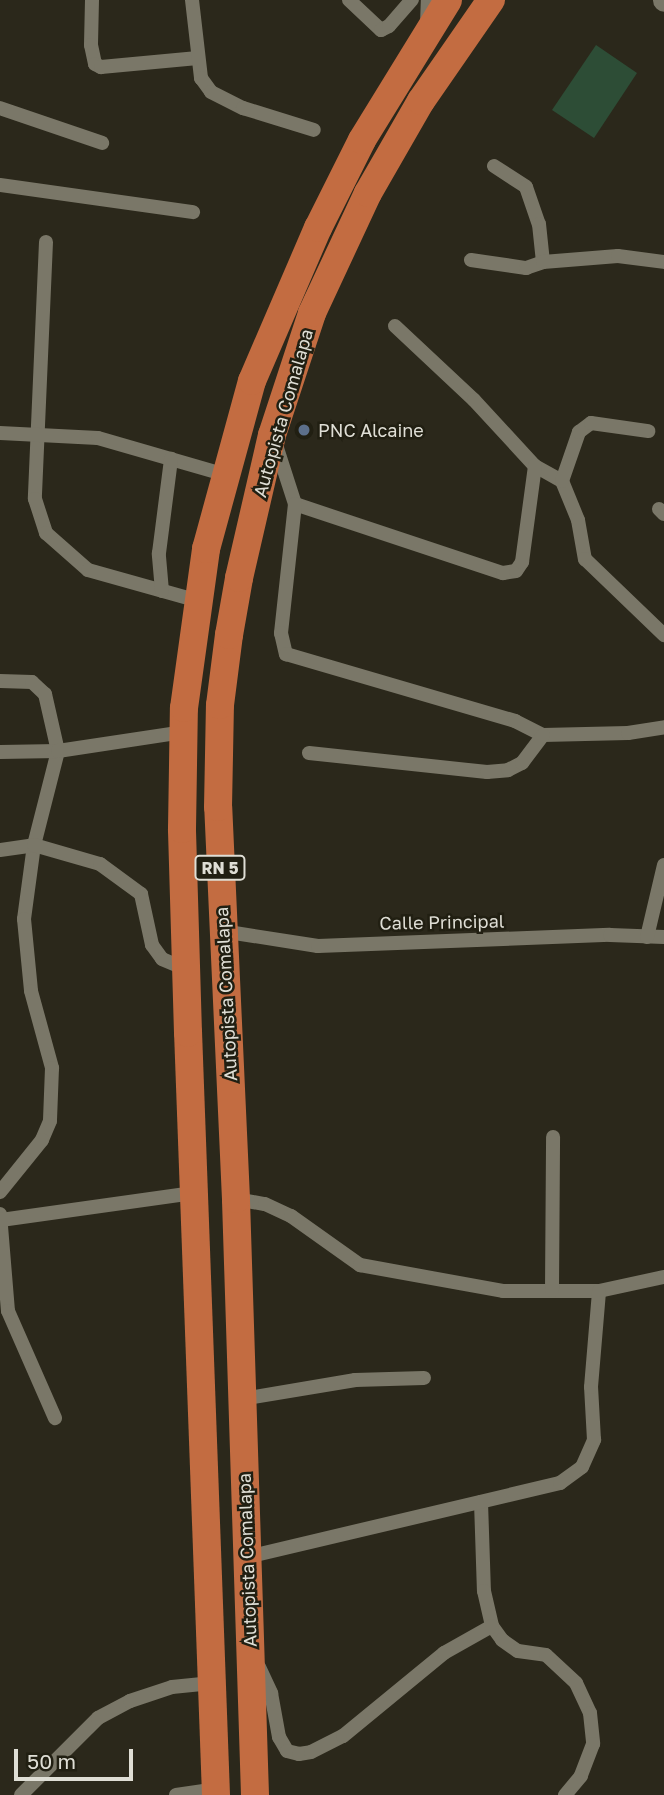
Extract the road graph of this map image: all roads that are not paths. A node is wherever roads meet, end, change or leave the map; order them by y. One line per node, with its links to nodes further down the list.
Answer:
1 (92, 0): 9 (street)
2 (192, 0): 9 (street)
3 (349, 0): 4 (street)
4 (412, 0)
5 (428, 0): 8 (street)
6 (448, 0): 8 (highway, Autopista Comalapa / RN 5)
7 (491, 0): 24 (highway, Autopista Comalapa / RN 5)
8 (427, 29): 27 (highway, Autopista Comalapa / RN 5)
9 (198, 58): 11 (street)
10 (0, 107): 12 (street)
11 (314, 130)
12 (102, 144)
13 (494, 166): 18 (street)
14 (0, 186): 15 (street)
15 (193, 212)
16 (46, 242): 23 (street)
17 (471, 260): 18 (street)
18 (543, 262): 19 (street)
19 (664, 262)
20 (395, 326): 26 (street)
21 (648, 431): 28 (street)
22 (0, 433): 23 (street)
23 (37, 435): 25 (street); 30 (street)
24 (272, 435): 29 (street); 43 (highway, Autopista Comalapa / RN 5)
25 (171, 459): 27 (street); 30 (street)
26 (535, 466): 28 (street); 29 (street)
27 (226, 475): 31 (highway, Autopista Comalapa / RN 5)
28 (562, 481): 32 (street)
29 (295, 504): 36 (street)
30 (162, 591): 31 (street)
31 (198, 601): 35 (highway, Autopista Comalapa / RN 5)
32 (664, 635)
33 (0, 681): 37 (street)
34 (664, 727): 36 (street)
35 (183, 732): 37 (street); 46 (highway, Autopista Comalapa / RN 5)
36 (543, 735): 39 (street)
37 (58, 751): 38 (street); 40 (street)
38 (0, 752)
39 (309, 753)
40 (34, 845): 41 (street); 46 (street); 48 (street)
41 (0, 850)
42 (664, 865): 44 (street)
43 (222, 931): 44 (street, Calle Principal); 50 (highway, Autopista Comalapa / RN 5)
44 (647, 937): 45 (street, Calle Principal)
45 (664, 937)
46 (186, 969): 49 (highway, Autopista Comalapa / RN 5)
47 (553, 1137): 53 (street)
48 (0, 1192)
49 (193, 1193): 51 (street); 63 (highway, Autopista Comalapa / RN 5)
50 (236, 1199): 53 (street); 57 (highway, Autopista Comalapa / RN 5)
51 (1, 1217): 55 (street)
52 (664, 1277): 54 (street)
53 (552, 1290): 54 (street)
54 (599, 1291): 59 (street)
55 (4, 1313): 58 (street)
56 (424, 1378): 57 (street)
57 (242, 1399): 60 (highway, Autopista Comalapa / RN 5)
58 (55, 1418)
59 (481, 1502): 60 (street); 61 (street)
60 (247, 1557): 62 (highway, Autopista Comalapa / RN 5)
61 (492, 1626): 62 (street); 68 (street)
62 (250, 1650): 67 (highway, Autopista Comalapa / RN 5)
63 (212, 1683): 64 (highway, Autopista Comalapa / RN 5); 65 (street)
64 (216, 1792): 66 (street)
65 (21, 1795)
66 (176, 1795)
67 (255, 1795)
68 (565, 1795)

